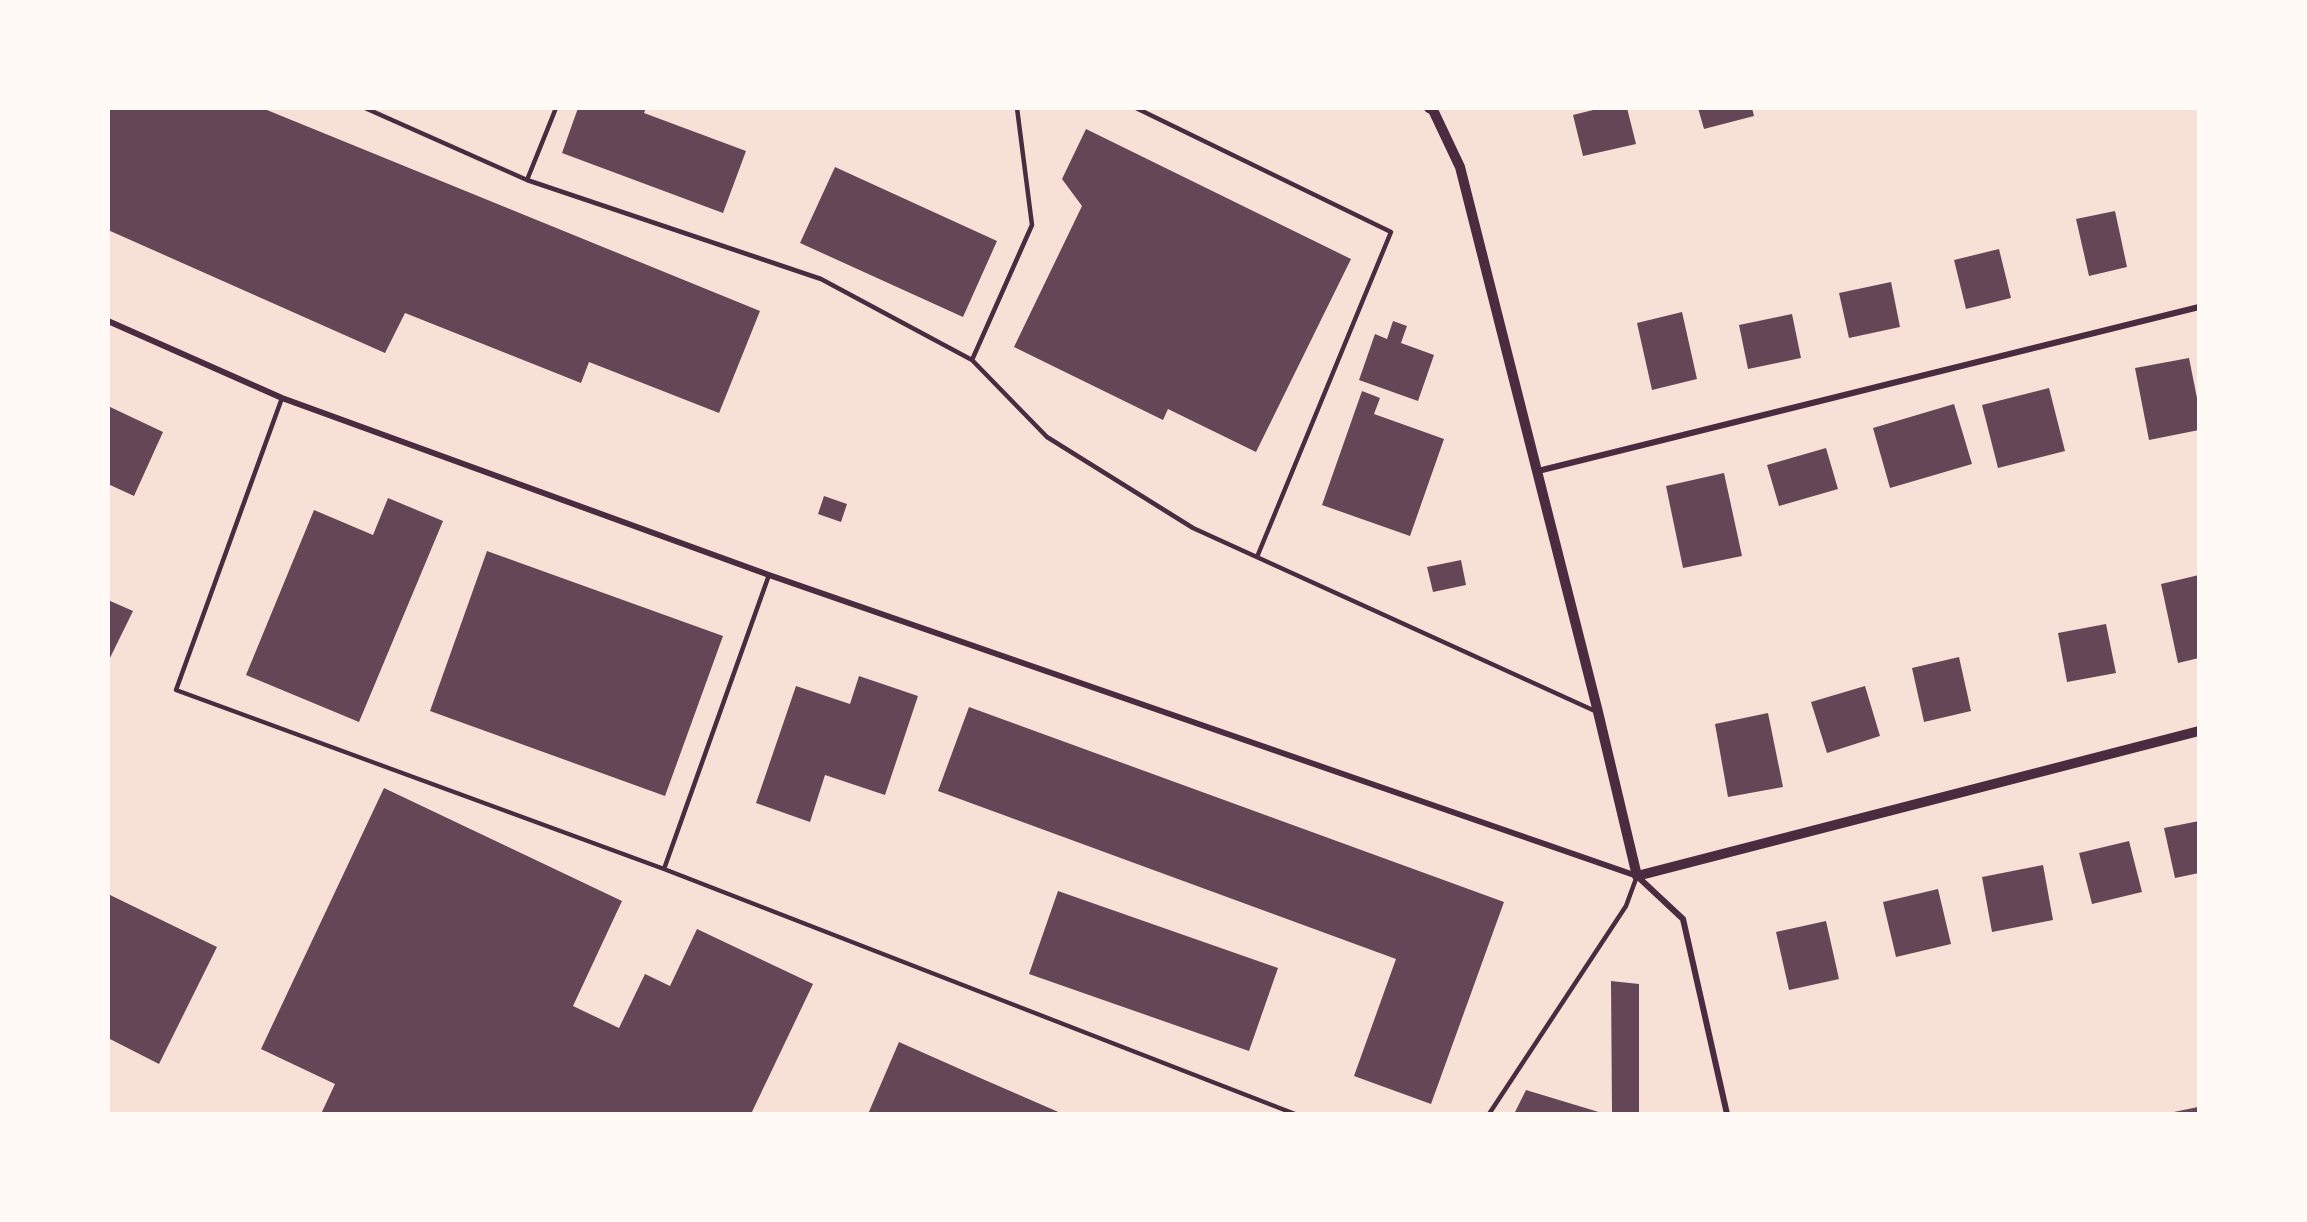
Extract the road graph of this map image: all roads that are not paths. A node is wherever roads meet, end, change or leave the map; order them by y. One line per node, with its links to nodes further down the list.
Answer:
1 (365, 108): 6 (lane)
2 (556, 108): 6 (lane)
3 (1017, 108): 9 (lane)
4 (1136, 108): 12 (lane)
5 (1434, 109): 11 (street)
6 (527, 180): 9 (lane)
7 (2199, 307): 11 (street)
8 (108, 321): 10 (street)
9 (972, 360): 12 (lane)
10 (282, 399): 13 (street); 16 (lane)
11 (1538, 471): 14 (street)
12 (1257, 557): 14 (lane)
13 (769, 575): 16 (lane); 17 (street)
14 (1598, 712): 17 (street)
15 (2199, 731): 17 (street)
16 (664, 869): 18 (lane)
17 (1637, 876): 19 (lane); 20 (street)
18 (1295, 1114)
19 (1489, 1114)
20 (1727, 1114)

